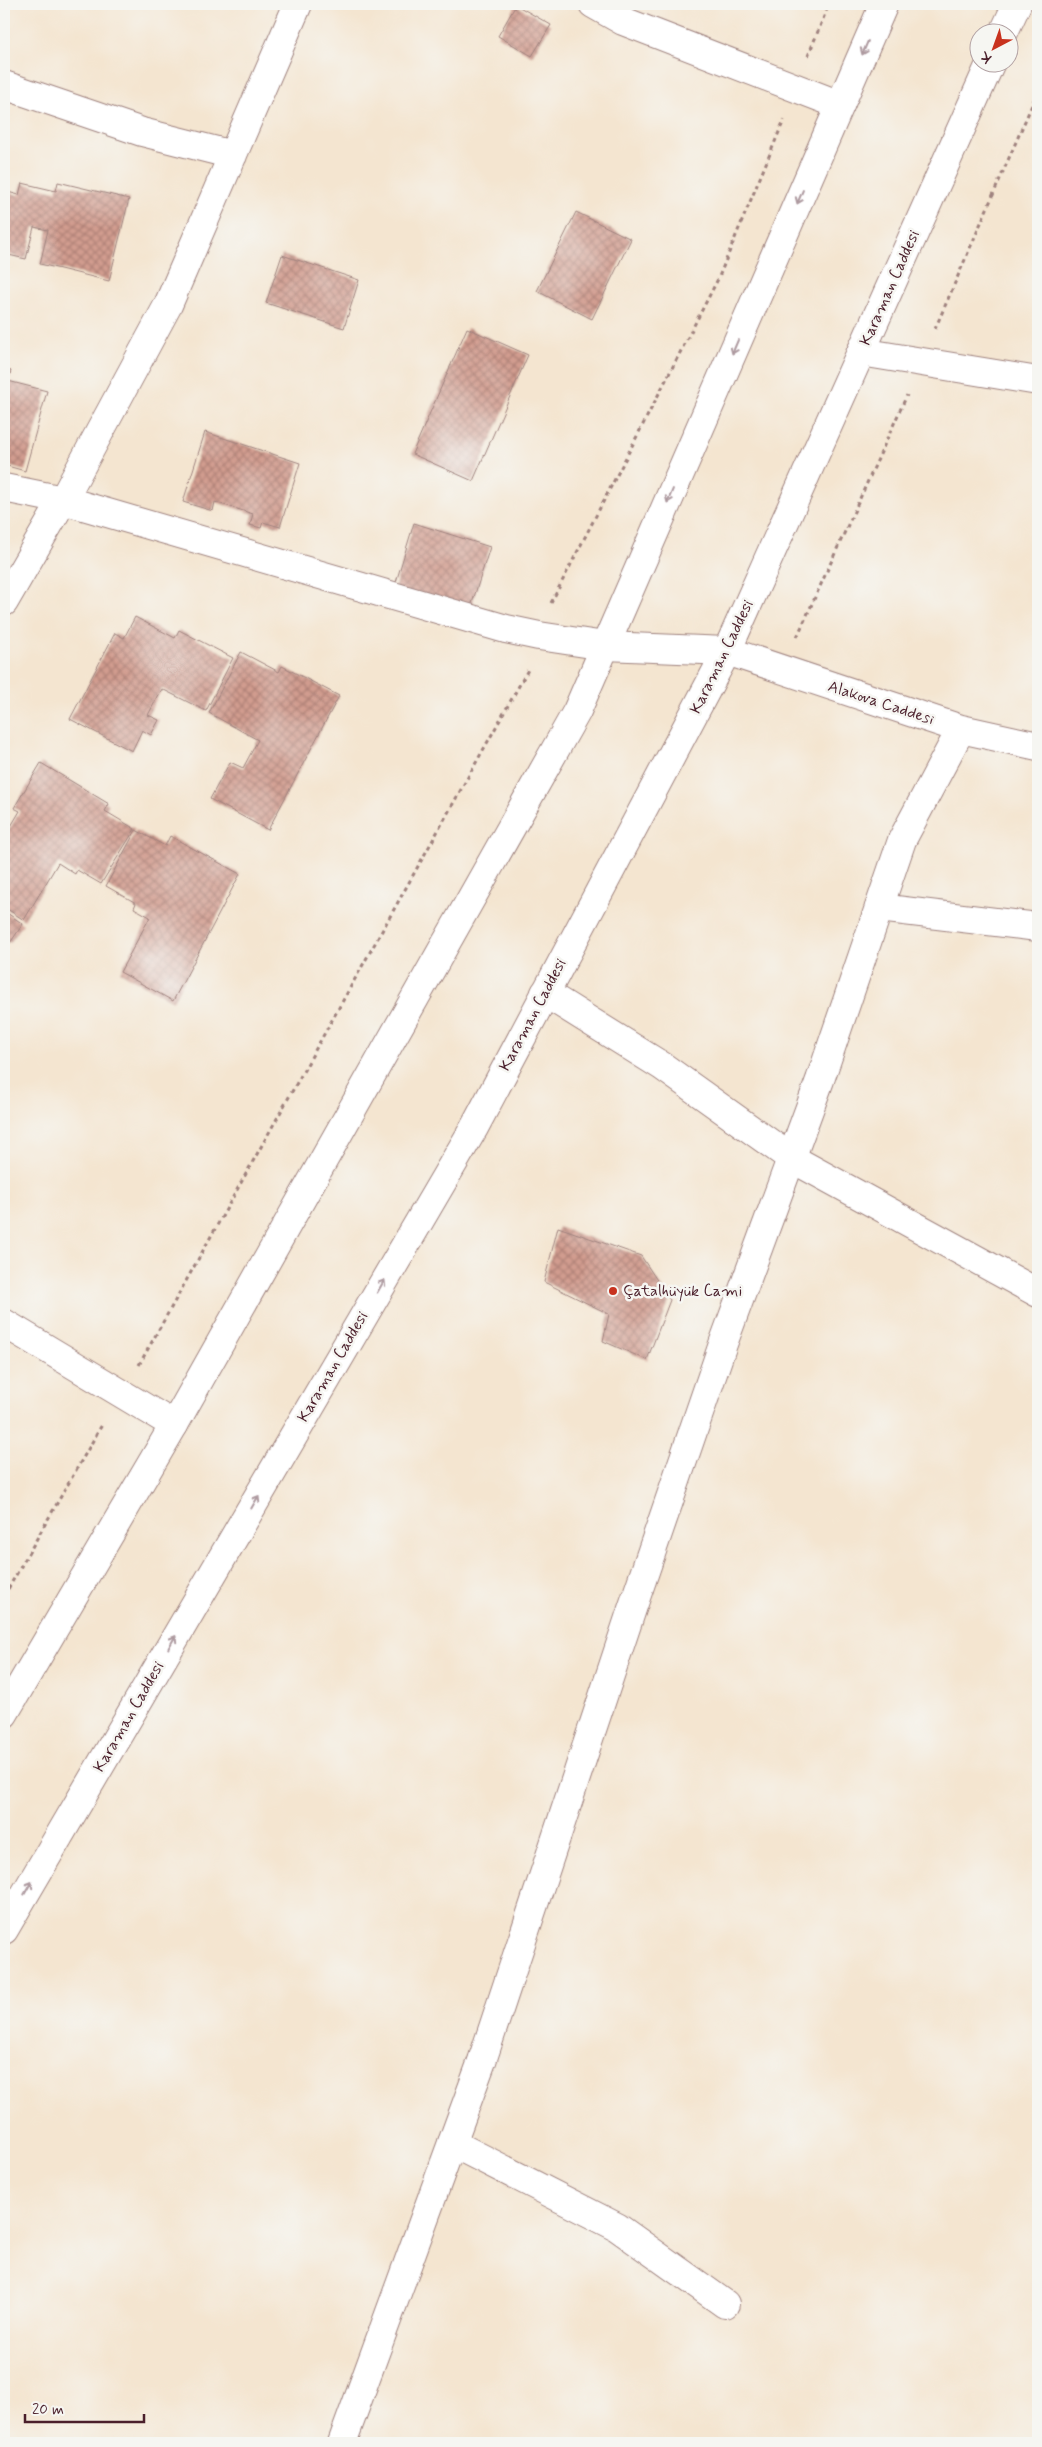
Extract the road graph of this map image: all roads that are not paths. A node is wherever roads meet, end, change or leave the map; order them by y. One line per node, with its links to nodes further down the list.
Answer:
1 (298, 4): 9 (main road)
2 (593, 4): 8 (main road)
3 (884, 4): 8 (main road, one-way to 8)
4 (1017, 4): 5 (main road)
5 (1009, 22)
6 (987, 72): 10 (main road, Karaman Caddesi)
7 (4, 85): 9 (main road)
8 (840, 105): 15 (main road, one-way to 15)
9 (233, 155): 13 (main road)
10 (861, 352): 11 (main road); 16 (main road, Karaman Caddesi)
11 (1038, 381)
12 (4, 488): 13 (main road, Alakova Caddesi)
13 (62, 500): 14 (main road); 15 (main road, Alakova Caddesi)
14 (4, 602)
15 (605, 646): 16 (main road, Alakova Caddesi); 25 (main road)
16 (727, 651): 17 (main road, Alakova Caddesi); 21 (main road, Karaman Caddesi)
17 (961, 730): 18 (main road, Alakova Caddesi); 19 (main road)
18 (1038, 746)
19 (879, 908): 20 (main road); 22 (main road)
20 (1038, 927)
21 (545, 993): 22 (main road); 27 (main road, Karaman Caddesi, one-way to 21)
22 (791, 1158): 23 (main road); 28 (main road)
23 (1038, 1293)
24 (4, 1324): 25 (main road)
25 (174, 1425): 26 (main road)
26 (4, 1714)
27 (4, 1930)
28 (452, 2143): 29 (main road); 30 (main road)
29 (725, 2304)
30 (342, 2443)

